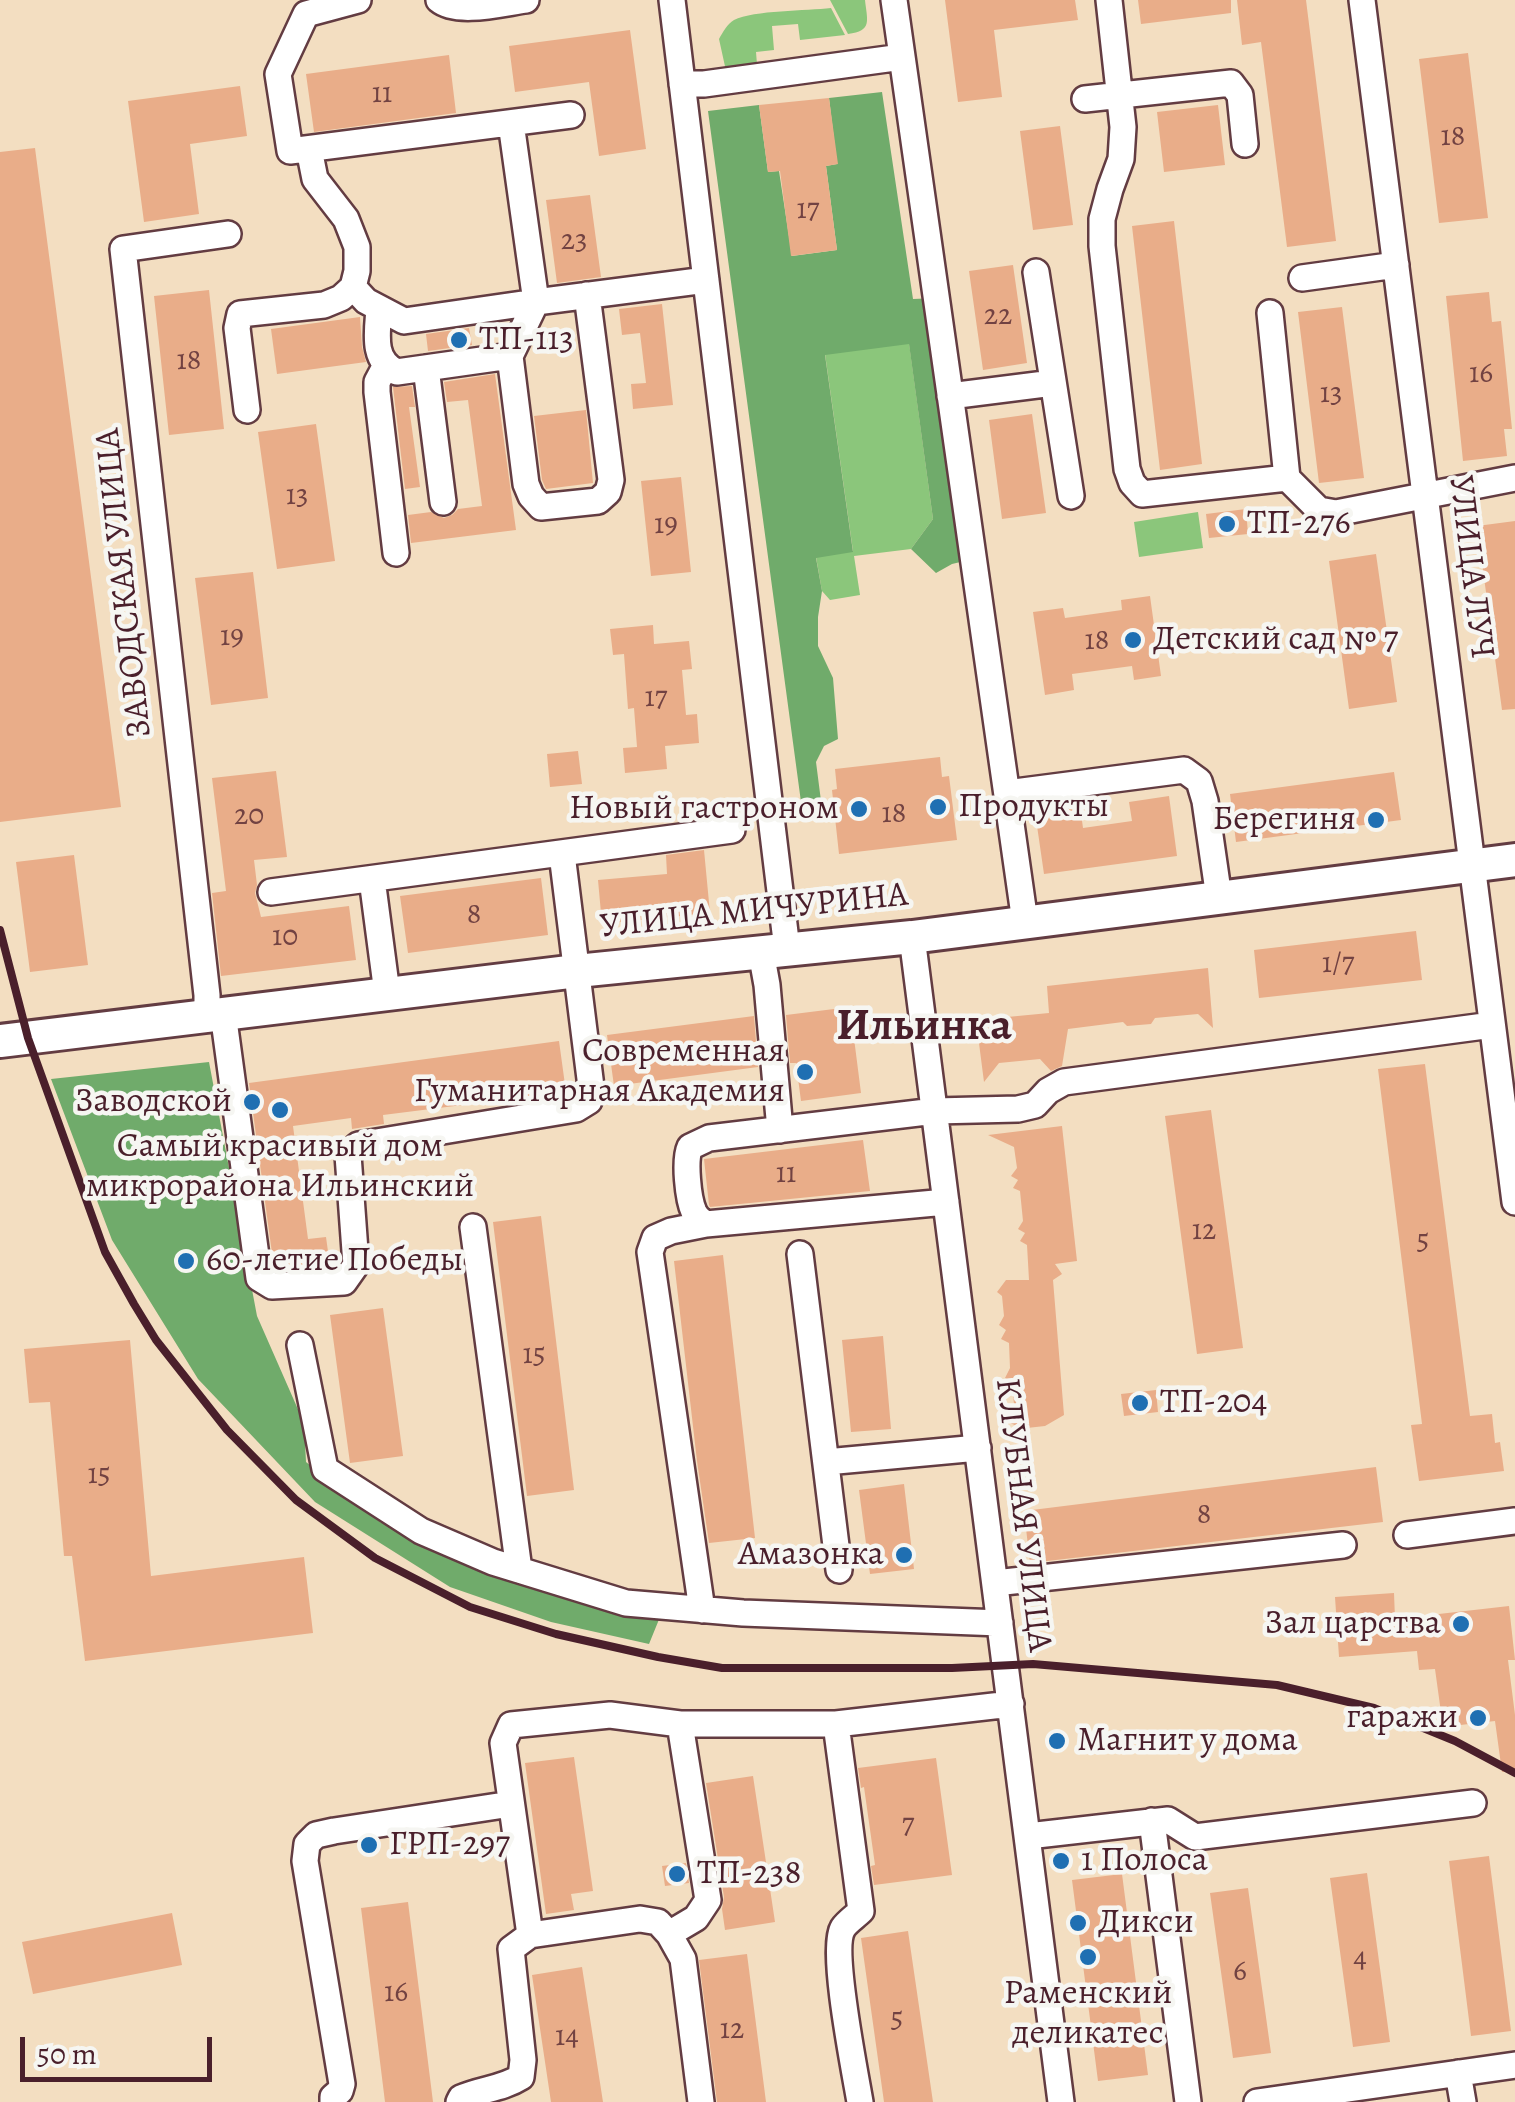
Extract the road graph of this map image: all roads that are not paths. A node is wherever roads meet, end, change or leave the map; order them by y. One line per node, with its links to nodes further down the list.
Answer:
1 (358, 0): 15 (street)
2 (438, 0): 3 (street)
3 (526, 0)
4 (672, 0): 9 (street)
5 (894, 0): 8 (street)
6 (1109, 0): 10 (street)
7 (1362, 0): 17 (street, УЛИЦА ЛУЧ)
8 (902, 57): 9 (street); 30 (street)
9 (682, 84): 20 (street)
10 (1120, 94): 11 (street); 14 (street); 32 (street)
11 (1085, 98)
12 (570, 115): 13 (street)
13 (511, 123): 15 (street); 23 (street)
14 (1244, 144)
15 (299, 150): 21 (street)
16 (228, 234): 52 (street, ЗАВОДСКАЯ УЛИЦА)
17 (1396, 266): 19 (street); 35 (street, УЛИЦА ЛУЧ)
18 (1036, 272): 29 (street)
19 (1302, 278)
20 (706, 280): 22 (street); 48 (street)
21 (353, 287): 24 (street); 31 (street)
22 (588, 295): 23 (street); 26 (street)
23 (536, 302): 24 (street); 26 (street)
24 (380, 310): 27 (street)
25 (1270, 312): 32 (street)
26 (510, 356): 28 (street)
27 (385, 366): 28 (street); 37 (street)
28 (426, 368): 36 (street)
29 (1053, 383): 30 (street); 34 (street)
30 (950, 396): 38 (street)
31 (247, 410)
32 (1287, 478): 35 (street)
33 (1515, 478): 35 (street)
34 (1071, 496)
35 (1425, 497): 42 (street, УЛИЦА ЛУЧ)
36 (443, 502)
37 (396, 554)
38 (1007, 794): 45 (street); 46 (street)
39 (732, 830): 40 (street)
40 (562, 854): 43 (street); 49 (street)
41 (1515, 860): 42 (main road, УЛИЦА МИЧУРИНА)
42 (1472, 866): 45 (main road, УЛИЦА МИЧУРИНА); 51 (street, УЛИЦА ЛУЧ)
43 (372, 879): 44 (street); 50 (street)
44 (271, 892)
45 (1219, 898): 46 (main road, УЛИЦА МИЧУРИНА)
46 (1025, 922): 47 (main road, УЛИЦА МИЧУРИНА)
47 (912, 937): 48 (main road, УЛИЦА МИЧУРИНА); 54 (street, КЛУБНАЯ УЛИЦА)
48 (774, 950): 49 (main road, УЛИЦА МИЧУРИНА); 55 (street)
49 (577, 970): 50 (main road, УЛИЦА МИЧУРИНА); 52 (street)
50 (388, 993): 52 (main road, УЛИЦА МИЧУРИНА)
51 (1499, 1010): 54 (street); 57 (street, УЛИЦА ЛУЧ)
52 (215, 1014): 53 (main road, УЛИЦА МИЧУРИНА)
53 (0, 1041)
54 (934, 1112): 55 (street); 56 (street, КЛУБНАЯ УЛИЦА)
55 (780, 1130): 58 (street)
56 (946, 1202): 58 (street); 62 (street, КЛУБНАЯ УЛИЦА)
57 (1515, 1202)
58 (706, 1224): 70 (street)
59 (473, 1227): 67 (street)
60 (800, 1254): 63 (street)
61 (300, 1345): 67 (street)
62 (978, 1448): 63 (street); 69 (street, КЛУБНАЯ УЛИЦА)
63 (826, 1462): 68 (street)
64 (1515, 1521): 65 (street)
65 (1407, 1535)
66 (1342, 1544): 69 (street)
67 (519, 1570): 70 (street)
68 (839, 1570)
69 (995, 1583): 71 (street, КЛУБНАЯ УЛИЦА)
70 (702, 1610): 71 (street)
71 (1000, 1623): 72 (street, КЛУБНАЯ УЛИЦА)
72 (1011, 1704): 74 (street); 78 (street, КЛУБНАЯ УЛИЦА)
73 (680, 1724): 74 (street); 76 (street); 79 (street)
74 (836, 1724): 87 (street)
75 (1473, 1803): 77 (street)
76 (511, 1804): 80 (street); 83 (street)
77 (1152, 1822): 78 (street); 89 (street)
78 (1028, 1836): 88 (street, КЛУБНАЯ УЛИЦА)
79 (669, 1934): 80 (street); 86 (street)
80 (530, 1935): 85 (street)
81 (1515, 2065): 82 (street)
82 (1458, 2073): 84 (street); 91 (street)
83 (325, 2100)
84 (1288, 2100): 90 (street)
85 (459, 2102)
86 (700, 2102)
87 (860, 2102)
88 (1061, 2102)
89 (1188, 2102)
90 (1257, 2102)
91 (1463, 2102)

